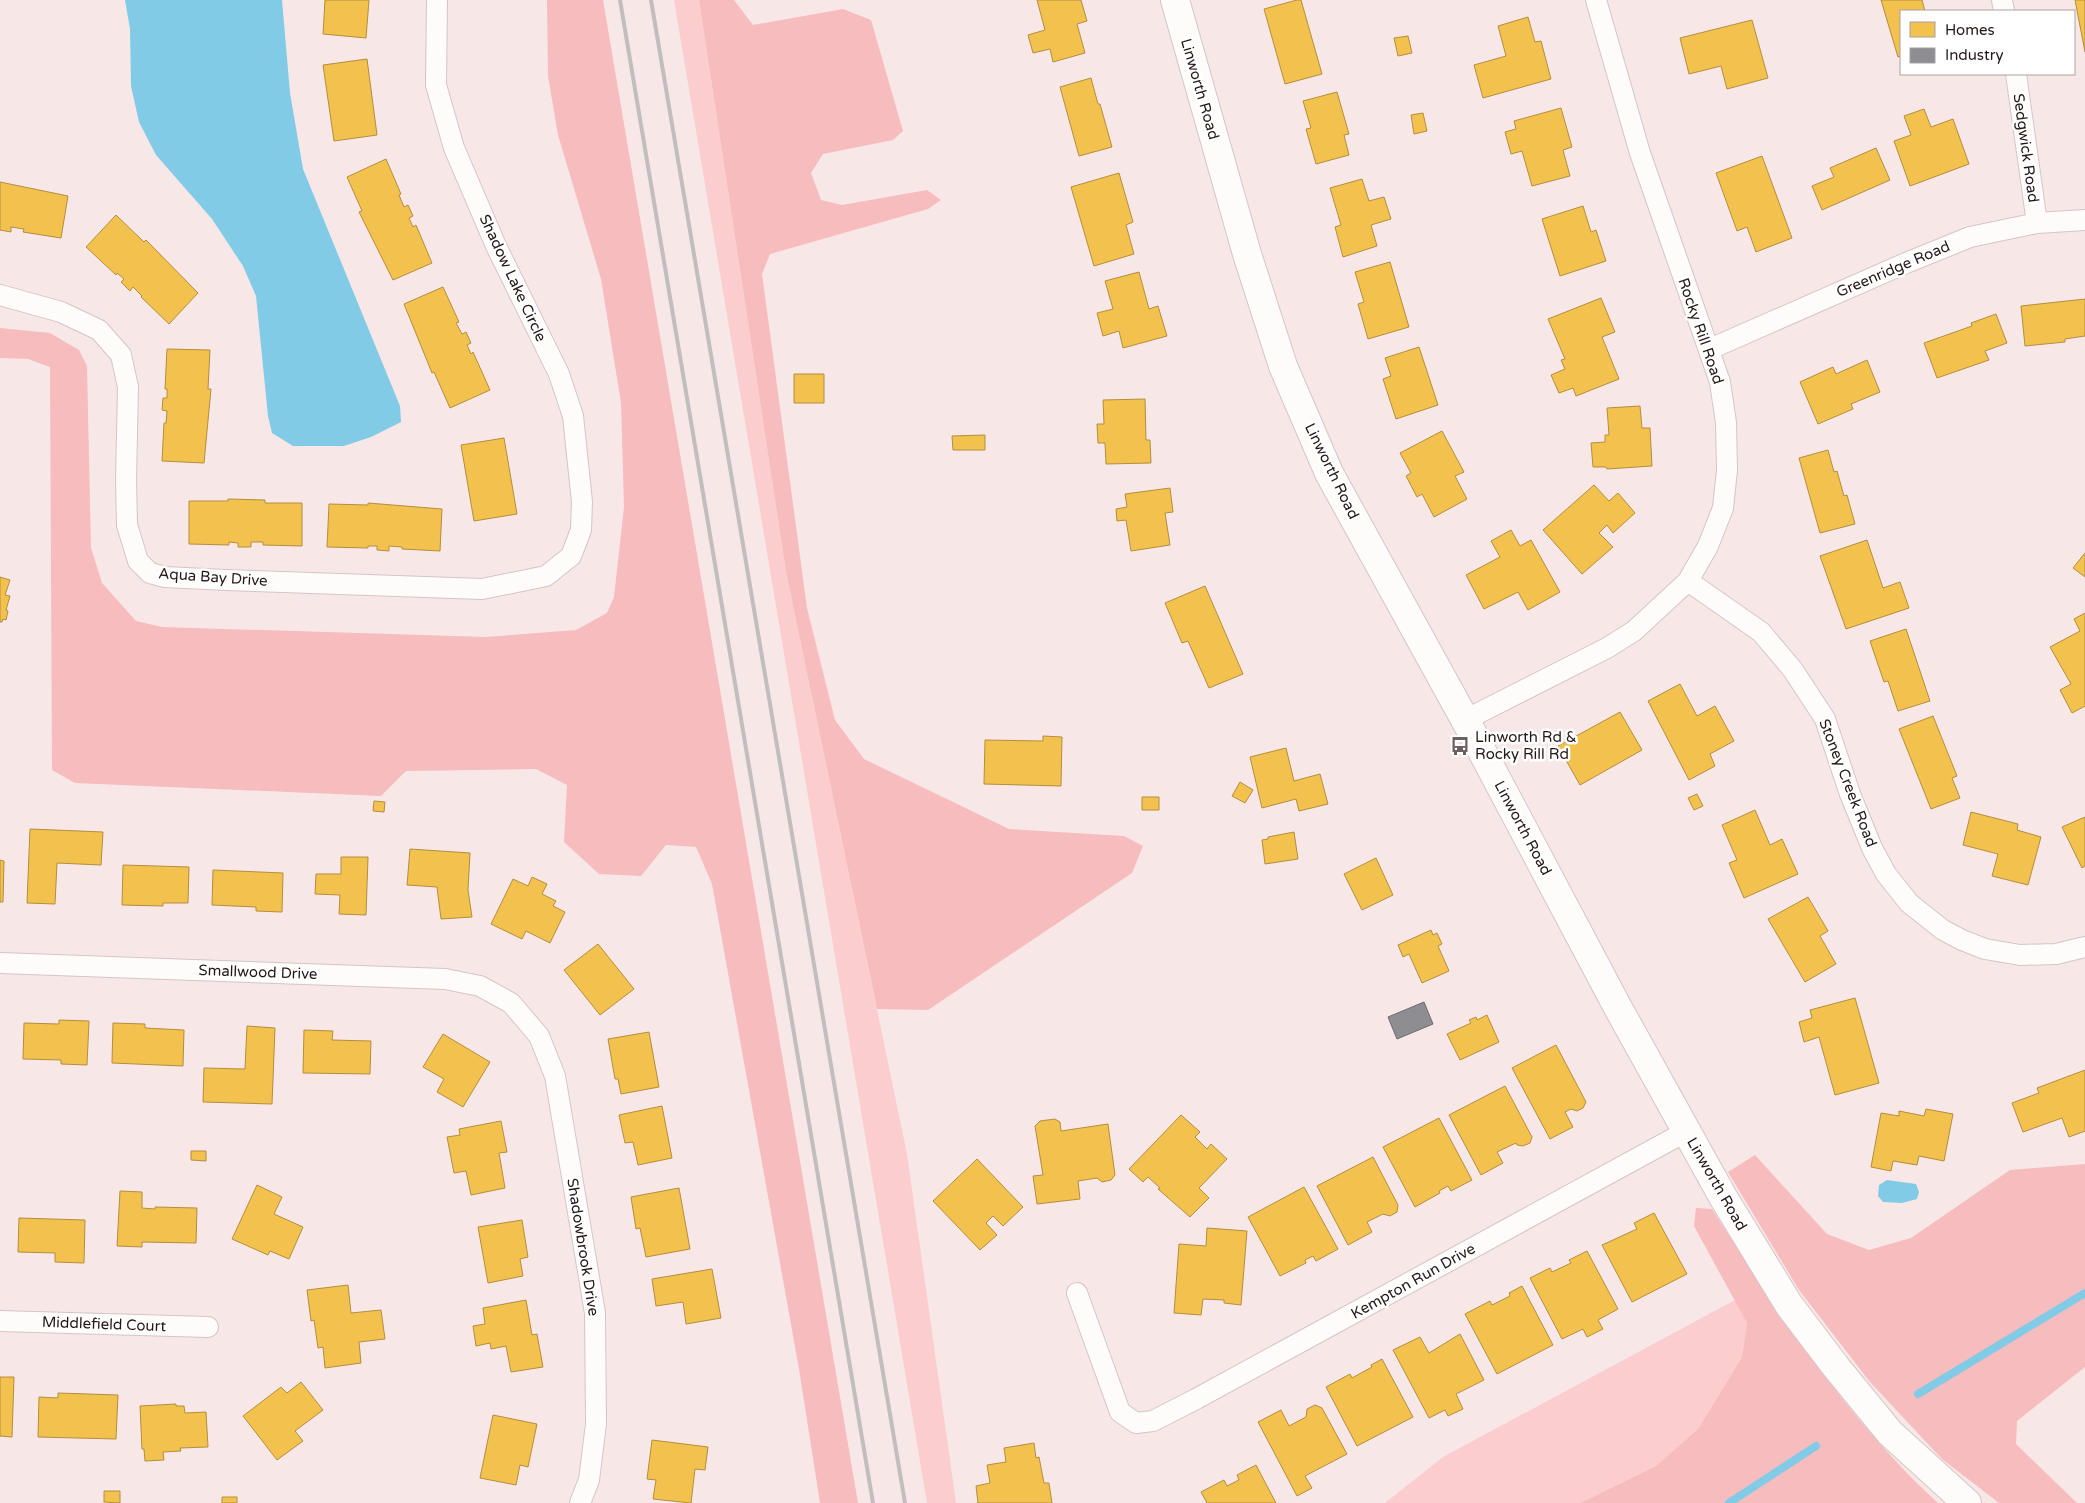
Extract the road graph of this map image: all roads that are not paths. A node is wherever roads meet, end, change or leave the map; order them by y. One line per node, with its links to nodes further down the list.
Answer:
1 (437, 0): 9 (street, Shadow Lake Circle)
2 (1175, 0): 11 (main road, Linworth Road)
3 (1596, 0): 8 (street, Rocky Rill Road)
4 (2016, 75): 6 (street, Sedgwick Road)
5 (2085, 220): 6 (street, Greenridge Road)
6 (2037, 223): 8 (street, Greenridge Road)
7 (0, 295): 9 (street, Aqua Bay Drive)
8 (1710, 349): 10 (street, Rocky Rill Road)
9 (571, 556)
10 (1688, 581): 11 (street, Rocky Rill Road); 12 (street, Stoney Creek Road)
11 (1465, 720): 15 (main road, Linworth Road)
12 (2085, 947)
13 (0, 963): 14 (street, Smallwood Drive)
14 (511, 1003): 19 (street, Shadowbrook Drive)
15 (1687, 1131): 16 (street, Kempton Run Drive); 20 (main road, Linworth Road)
16 (1076, 1293)
17 (0, 1321): 18 (street, Middlefield Court)
18 (208, 1327)
19 (580, 1503)
20 (1966, 1503)

